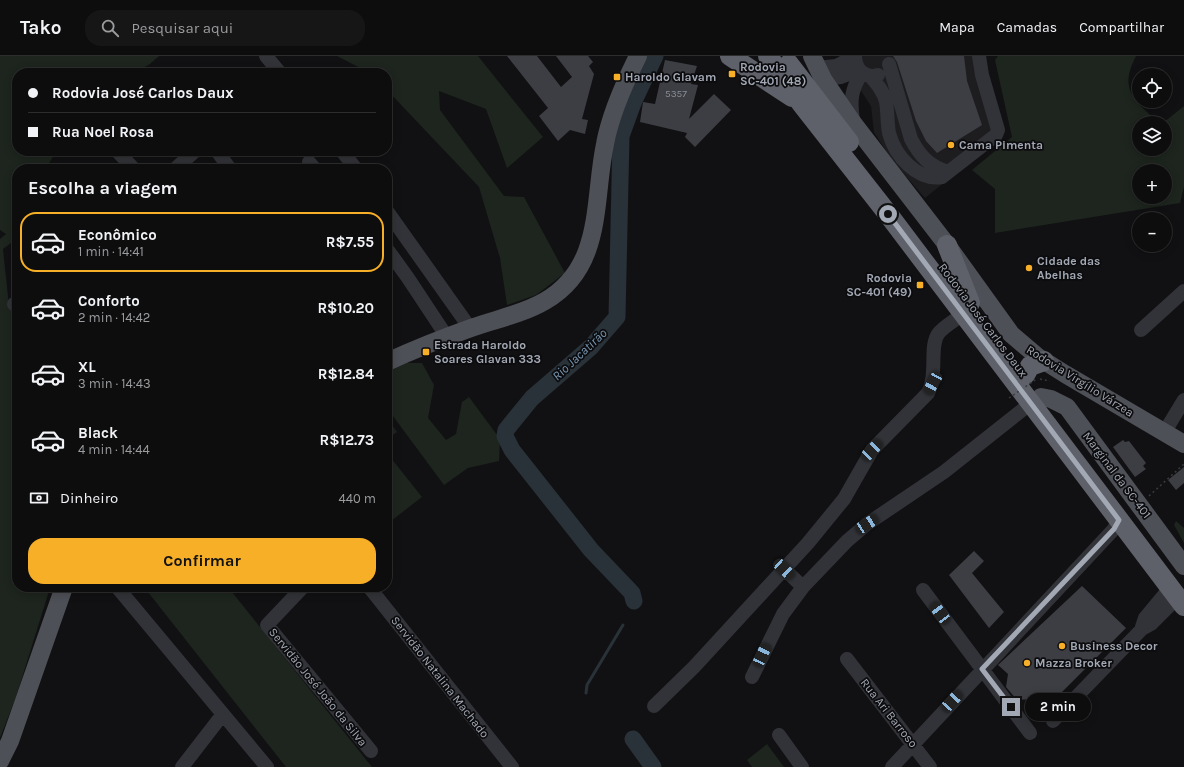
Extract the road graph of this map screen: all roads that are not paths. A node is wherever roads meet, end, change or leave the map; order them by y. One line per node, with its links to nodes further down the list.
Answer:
1 (266, 56): 9 (street)
2 (638, 56): 25 (main road)
3 (730, 56): 11 (highway)
4 (768, 56): 11 (highway, Rodovia José Carlos Daux)
5 (783, 56): 24 (highway, Rodovia José Carlos Daux)
6 (979, 56): 19 (street)
7 (890, 60): 8 (street); 19 (street)
8 (860, 66): 10 (street); 12 (street); 19 (street)
9 (276, 68)
10 (817, 68): 12 (main road, Rodovia Virgílio Várzea)
11 (801, 103): 24 (highway, Rodovia José Carlos Daux)
12 (854, 123): 21 (main road, Rodovia Virgílio Várzea)
13 (122, 156): 16 (street)
14 (189, 156): 17 (street)
15 (346, 156): 18 (street)
16 (129, 164)
17 (181, 164)
18 (352, 164)
19 (948, 172)
20 (392, 218): 25 (street)
21 (947, 245): 24 (highway); 29 (main road, Rodovia Virgílio Várzea)
22 (392, 256): 27 (street)
23 (1184, 291): 26 (street)
24 (967, 309): 29 (highway, Rodovia José Carlos Daux); 29 (highway, Rodovia José Carlos Daux); 35 (street)
25 (470, 328): 27 (main road)
26 (1141, 330)
27 (447, 337): 28 (main road)
28 (392, 360)
29 (1036, 383): 31 (main road, Rodovia Virgílio Várzea); 33 (highway, Rodovia José Carlos Daux); 34 (main road, Marginal da SC-401); 36 (street); 42 (highway, Rodovia José Carlos Daux)
30 (1184, 400): 31 (street)
31 (1164, 433): 32 (main road, Rodovia Virgílio Várzea)
32 (1184, 444)
33 (1119, 520): 42 (highway, Rodovia José Carlos Daux); 44 (street)
34 (1184, 566)
35 (784, 569): 36 (street); 46 (street)
36 (803, 587): 45 (street)
37 (922, 590): 44 (street)
38 (62, 592): 53 (main road)
39 (121, 592): 47 (street)
40 (297, 592): 52 (street, Servidão José João da Silva)
41 (373, 592): 56 (street, Servidão Natalina Machado)
42 (1179, 594): 48 (street)
43 (847, 659): 51 (street, Rua Ari Barroso)
44 (982, 669): 49 (street); 51 (street)
45 (752, 677)
46 (654, 706)
47 (223, 714): 54 (street); 55 (street)
48 (1053, 722)
49 (1030, 733)
50 (779, 735): 57 (street)
51 (912, 744): 58 (street); 59 (street, Rua Ari Barroso)
52 (371, 751)
53 (0, 761)
54 (182, 767)
55 (267, 767)
56 (512, 767)
57 (802, 767)
58 (892, 767)
59 (930, 767)

